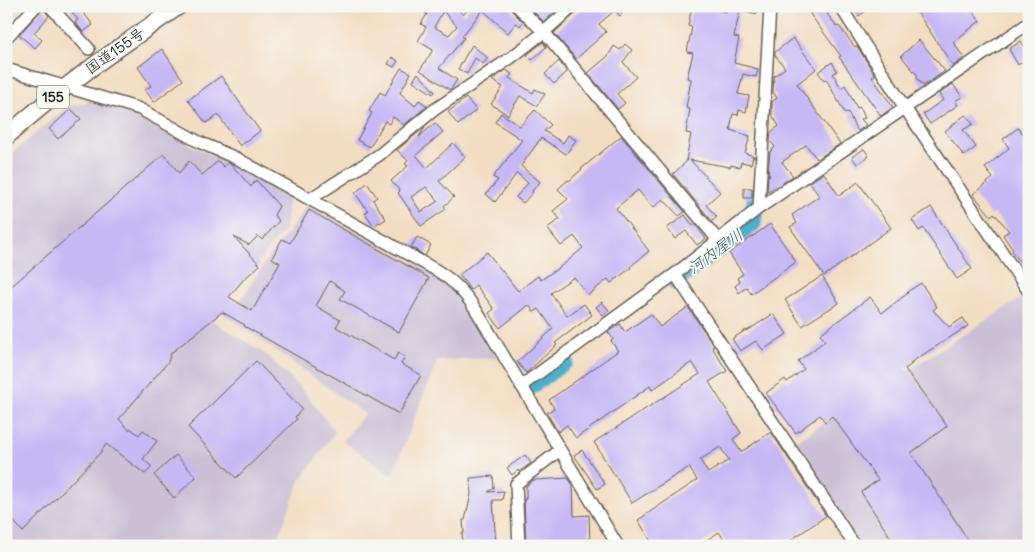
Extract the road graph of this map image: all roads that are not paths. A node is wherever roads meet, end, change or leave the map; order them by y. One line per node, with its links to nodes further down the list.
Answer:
1 (36, 6): 10 (street)
2 (50, 6): 11 (street)
3 (179, 6): 13 (highway, 国道155号 / 155)
4 (517, 6): 9 (street)
5 (573, 6): 9 (street)
6 (770, 6): 17 (street)
7 (840, 6): 14 (street)
8 (1029, 23): 14 (street)
9 (544, 32): 16 (street); 18 (street)
10 (6, 38)
11 (89, 48)
12 (6, 69): 13 (street)
13 (65, 87): 15 (highway, 国道155号 / 155); 16 (street)
14 (905, 108): 17 (street); 20 (street)
15 (6, 137)
16 (310, 199): 21 (street)
17 (759, 208): 18 (street)
18 (718, 240): 19 (street)
19 (675, 274): 21 (street); 25 (street)
20 (1029, 292)
21 (521, 386): 22 (street)
22 (560, 450): 23 (street); 24 (street)
23 (519, 546)
24 (618, 546)
25 (855, 546)

